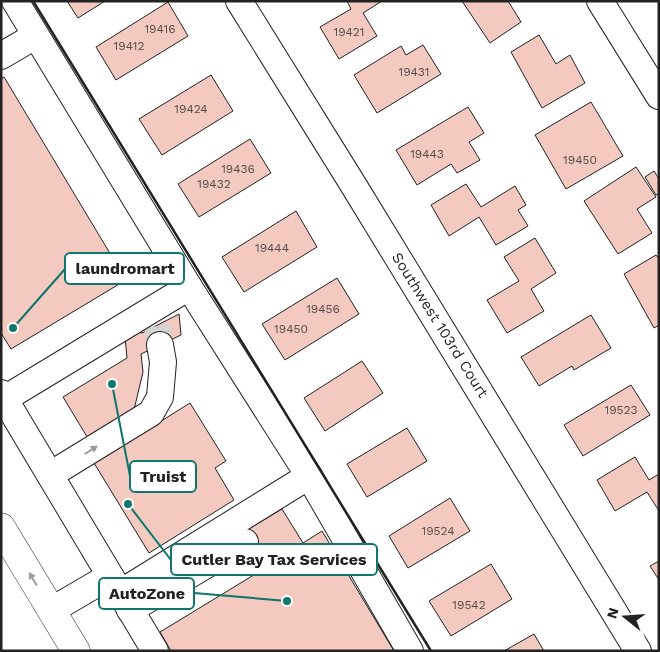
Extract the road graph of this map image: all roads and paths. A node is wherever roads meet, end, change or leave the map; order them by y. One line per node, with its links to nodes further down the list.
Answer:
1 (14, 1): 4 (street)
2 (239, 1): 19 (street, Southwest 103rd Court)
3 (600, 1): 6 (street)
4 (36, 36): 5 (street); 7 (street)
5 (1, 56)
6 (659, 96)
7 (189, 287): 8 (street); 11 (street)
8 (155, 327): 9 (street); 10 (street, one-way to 8)
9 (2, 398): 10 (street)
10 (50, 475): 14 (street)
11 (309, 476): 14 (street); 18 (street)
12 (1, 527): 15 (highway, one-way to 12)
13 (248, 546): 14 (street)
14 (124, 600): 15 (street); 17 (street)
15 (52, 610): 16 (highway)
16 (76, 651)
17 (155, 651)
18 (410, 651)
19 (638, 651)

